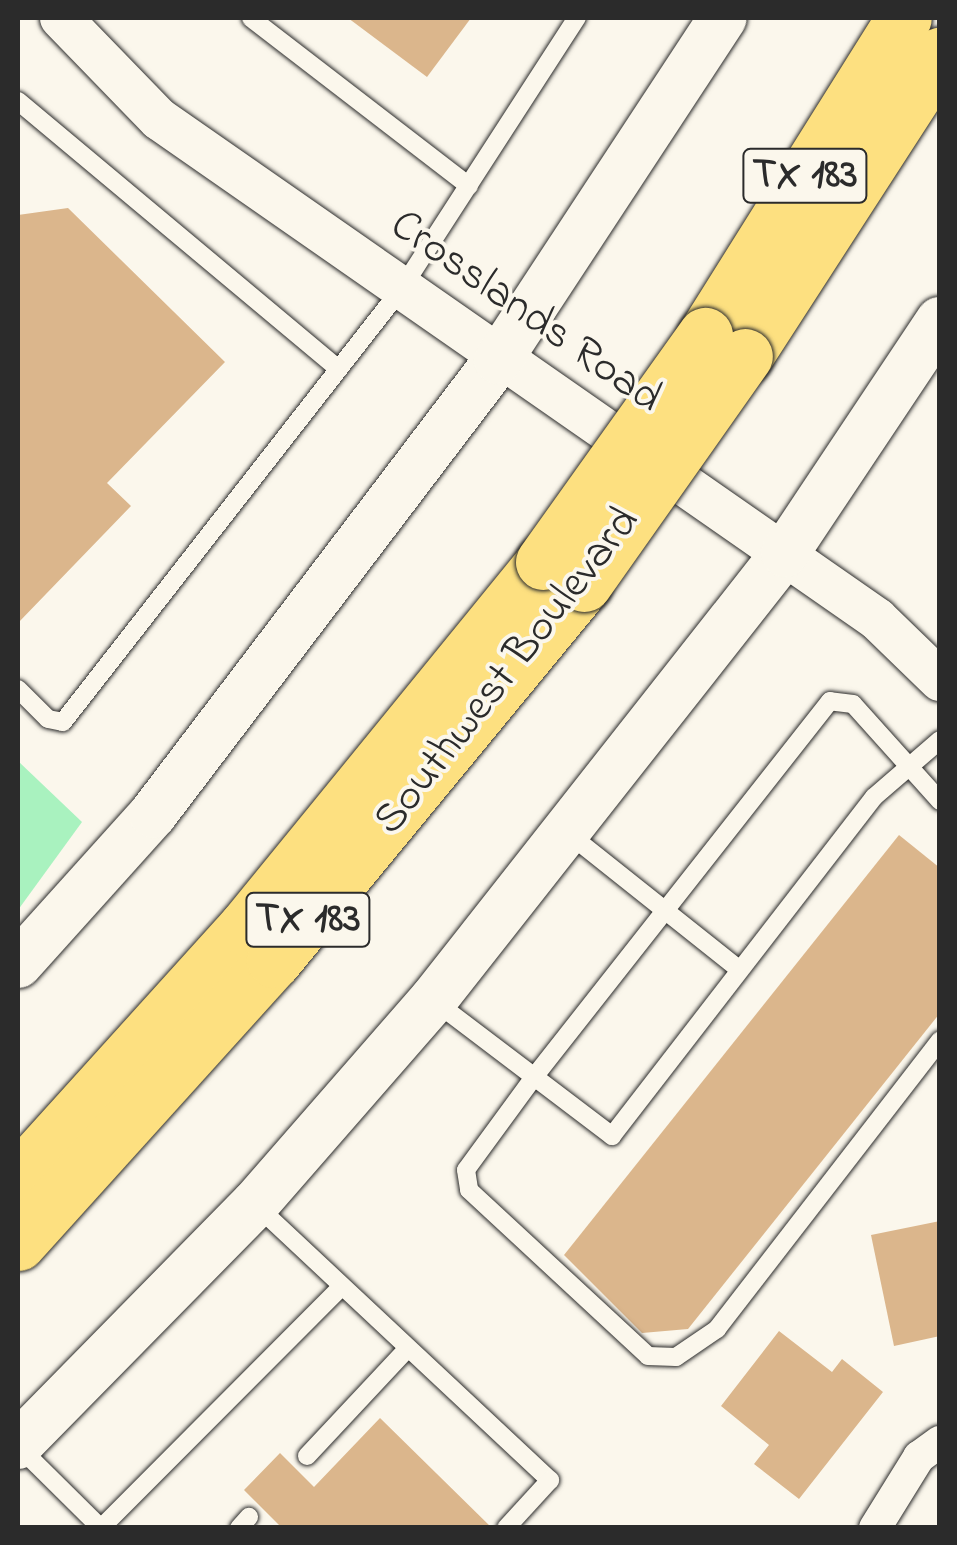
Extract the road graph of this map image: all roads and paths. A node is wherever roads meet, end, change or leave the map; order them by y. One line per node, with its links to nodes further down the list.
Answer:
1 (62, 18): 9 (street, Crosslands Road)
2 (250, 18): 8 (lane)
3 (577, 18): 8 (lane)
4 (723, 18): 12 (main road)
5 (904, 18): 11 (highway, Southwest Boulevard / TX 183)
6 (940, 54): 11 (highway, Southwest Boulevard / TX 183)
7 (18, 101): 13 (lane)
8 (469, 186): 9 (lane)
9 (402, 288): 12 (street, Crosslands Road); 13 (lane)
10 (940, 321): 14 (main road)
11 (726, 346): 15 (highway, Southwest Boulevard / TX 183, bridge)
12 (498, 360): 14 (street, Crosslands Road); 23 (main road)
13 (338, 369): 17 (lane)
14 (784, 552): 16 (street, Crosslands Road); 21 (main road)
15 (564, 573): 28 (highway, Southwest Boulevard / TX 183); 30 (highway, Southwest Boulevard / TX 183)
16 (940, 680)
17 (18, 689)
18 (940, 740): 19 (lane)
19 (907, 768): 20 (lane); 22 (lane); 24 (lane)
20 (940, 800)
21 (568, 834): 22 (lane); 25 (main road)
22 (664, 912): 24 (lane); 27 (lane)
23 (18, 964)
24 (740, 970): 27 (lane)
25 (432, 1000): 27 (lane); 29 (main road)
26 (940, 1040): 27 (lane)
27 (534, 1077)
28 (18, 1180)
29 (254, 1204): 31 (lane); 34 (main road)
30 (18, 1243)
31 (340, 1288): 32 (lane); 34 (lane)
32 (407, 1349): 35 (lane); 36 (lane)
33 (940, 1442): 37 (street)
34 (18, 1445)
35 (307, 1456)
36 (506, 1528)
37 (874, 1528)

